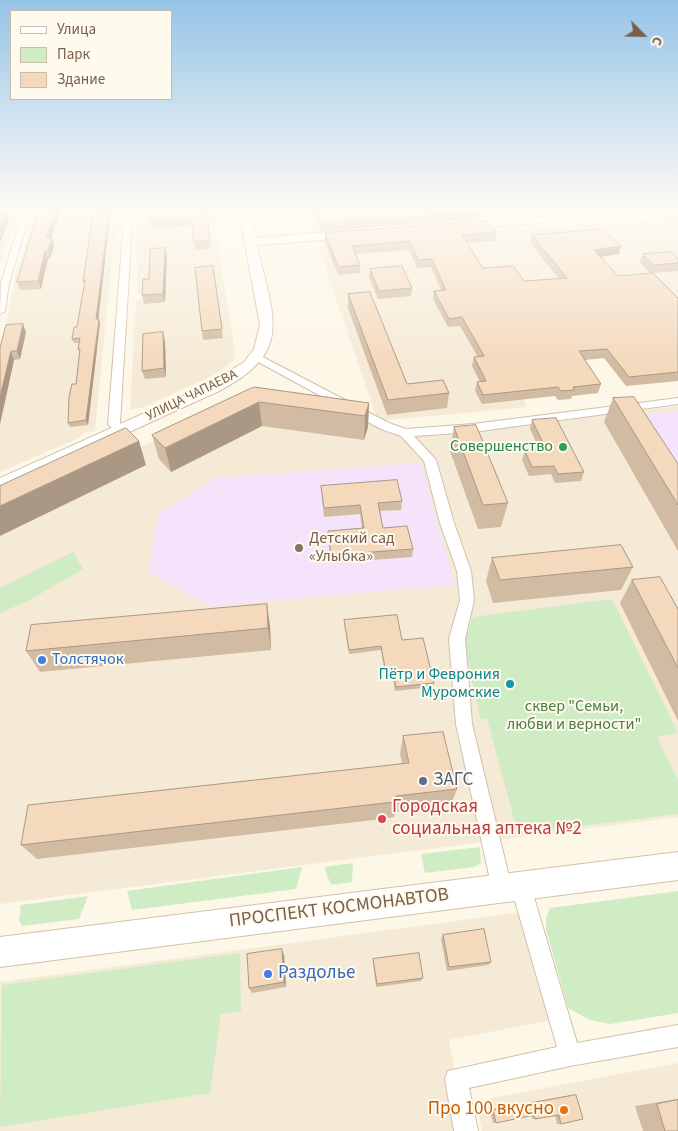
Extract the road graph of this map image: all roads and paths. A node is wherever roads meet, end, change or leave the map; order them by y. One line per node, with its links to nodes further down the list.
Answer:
1 (12, 260): 4 (street)
2 (125, 260): 7 (street)
3 (254, 260): 5 (main road, УЛИЦА ЧАПАЕВА)
4 (0, 312)
5 (257, 357): 7 (main road, УЛИЦА ЧАПАЕВА); 8 (street)
6 (678, 401): 8 (street)
7 (120, 430): 9 (main road, УЛИЦА ЧАПАЕВА)
8 (405, 433): 11 (street)
9 (0, 484)
10 (678, 866): 11 (main road, ПРОСПЕКТ КОСМОНАВТОВ)
11 (511, 888): 12 (main road, ПРОСПЕКТ КОСМОНАВТОВ); 14 (street)
12 (0, 952)
13 (678, 1036): 14 (street)
14 (570, 1054): 15 (street)
15 (466, 1131)

